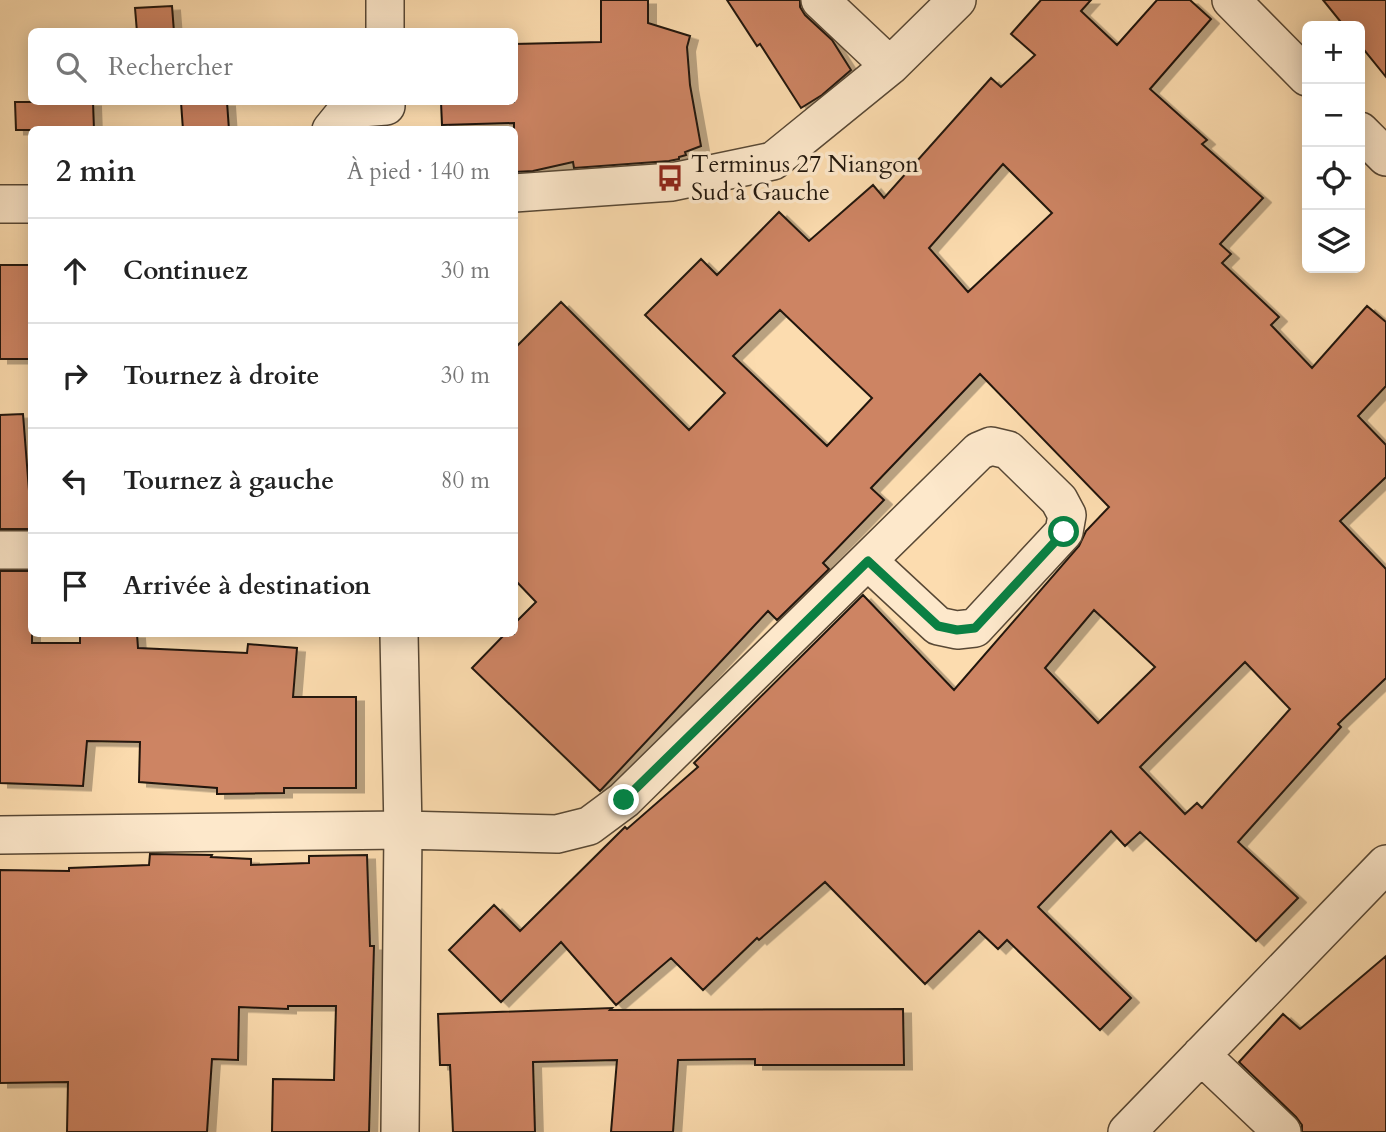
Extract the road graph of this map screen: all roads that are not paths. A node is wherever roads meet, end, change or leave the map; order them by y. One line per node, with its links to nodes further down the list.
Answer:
1 (385, 0): 5 (street)
2 (820, 0): 6 (street)
3 (957, 0): 6 (street)
4 (1231, 0): 7 (street)
5 (385, 28)
6 (890, 66): 12 (street)
7 (1302, 72)
8 (386, 112): 9 (street)
9 (334, 126)
10 (1365, 136): 11 (street)
11 (1386, 157)
12 (518, 193)
13 (0, 204): 14 (street)
14 (28, 204)
15 (0, 550): 16 (street)
16 (28, 550)
17 (868, 561): 17 (street); 19 (street)
18 (399, 637): 19 (street)
19 (403, 830): 20 (street); 23 (street)
20 (0, 835)
21 (1386, 864): 22 (street)
22 (1201, 1055): 24 (street); 25 (street)
23 (400, 1132)
24 (1126, 1132)
25 (1282, 1132)

